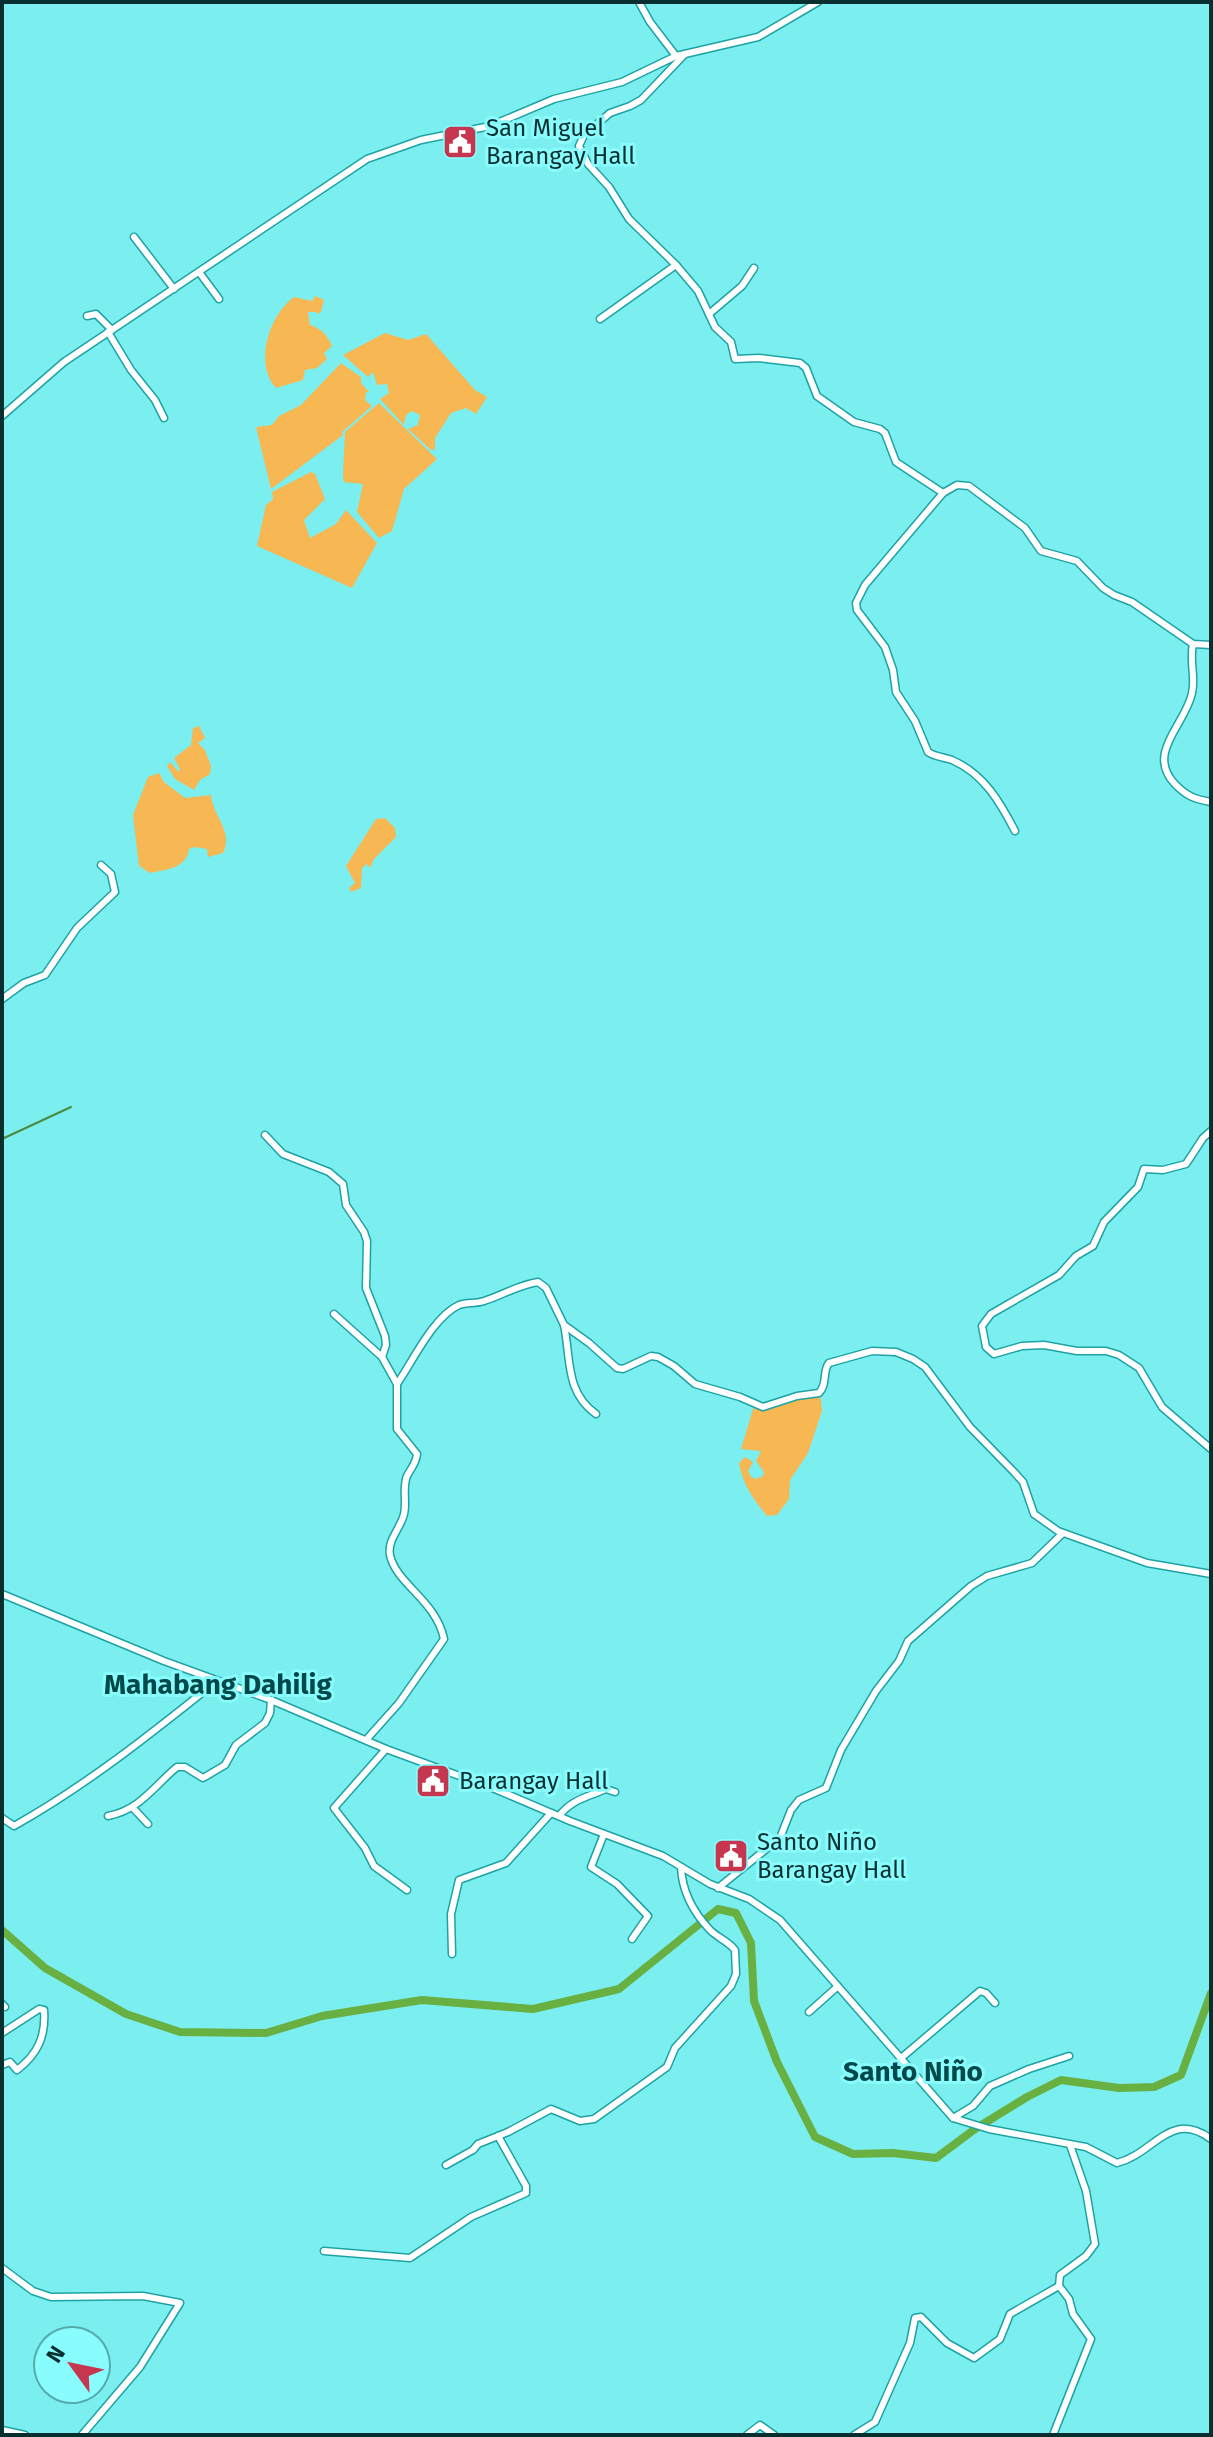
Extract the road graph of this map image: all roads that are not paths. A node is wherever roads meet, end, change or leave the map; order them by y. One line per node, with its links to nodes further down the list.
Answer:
1 (639, 2): 4 (street)
2 (818, 2): 3 (street)
3 (685, 54): 4 (street); 6 (street)
4 (676, 56): 8 (street)
5 (134, 237): 9 (street)
6 (676, 265): 11 (street); 13 (street)
7 (754, 268): 11 (street)
8 (199, 272): 9 (street); 10 (street)
9 (174, 289): 14 (street)
10 (219, 299)
11 (709, 314): 17 (street)
12 (87, 316): 14 (street)
13 (600, 319)
14 (110, 331): 15 (street); 16 (street)
15 (2, 416)
16 (164, 418)
17 (943, 493): 18 (street); 21 (street)
18 (1193, 644): 19 (street); 20 (street)
19 (1211, 645)
20 (1211, 802)
21 (1015, 831)
22 (101, 865): 23 (street)
23 (2, 999)
24 (1211, 1131): 31 (street)
25 (265, 1135): 28 (street)
26 (334, 1314): 28 (street)
27 (564, 1325): 29 (street); 30 (street); 32 (street)
28 (382, 1357): 29 (street)
29 (397, 1384): 37 (street)
30 (596, 1414)
31 (1211, 1449)
32 (1062, 1534): 33 (street); 47 (street)
33 (1211, 1574)
34 (2, 1594): 35 (street)
35 (217, 1681): 36 (street); 43 (street)
36 (271, 1700): 37 (street); 40 (street)
37 (366, 1740): 38 (street)
38 (386, 1749): 41 (street); 48 (street)
39 (615, 1792): 41 (street)
40 (133, 1808): 42 (street); 44 (street)
41 (555, 1814): 45 (street); 50 (street)
42 (108, 1816)
43 (2, 1818)
44 (148, 1824)
45 (604, 1834): 46 (street); 49 (street)
46 (681, 1867): 47 (street); 59 (street)
47 (718, 1888): 51 (street)
48 (407, 1890)
49 (632, 1939)
50 (452, 1954)
51 (837, 1987): 53 (street); 56 (street)
52 (995, 2003): 56 (street)
53 (809, 2012)
54 (2, 2033): 57 (street)
55 (1069, 2056): 58 (street)
56 (900, 2059): 58 (street)
57 (2, 2065)
58 (955, 2119): 61 (street)
59 (498, 2136): 62 (street); 63 (street)
60 (1211, 2139): 61 (street)
61 (1070, 2145): 65 (street)
62 (446, 2165)
63 (324, 2251)
64 (2, 2268): 68 (street)
65 (1059, 2286): 71 (street); 72 (street)
66 (2, 2430): 67 (street)
67 (25, 2435)
68 (82, 2435)
69 (747, 2435): 70 (street)
70 (774, 2435)
71 (854, 2435)
72 (1053, 2435)

